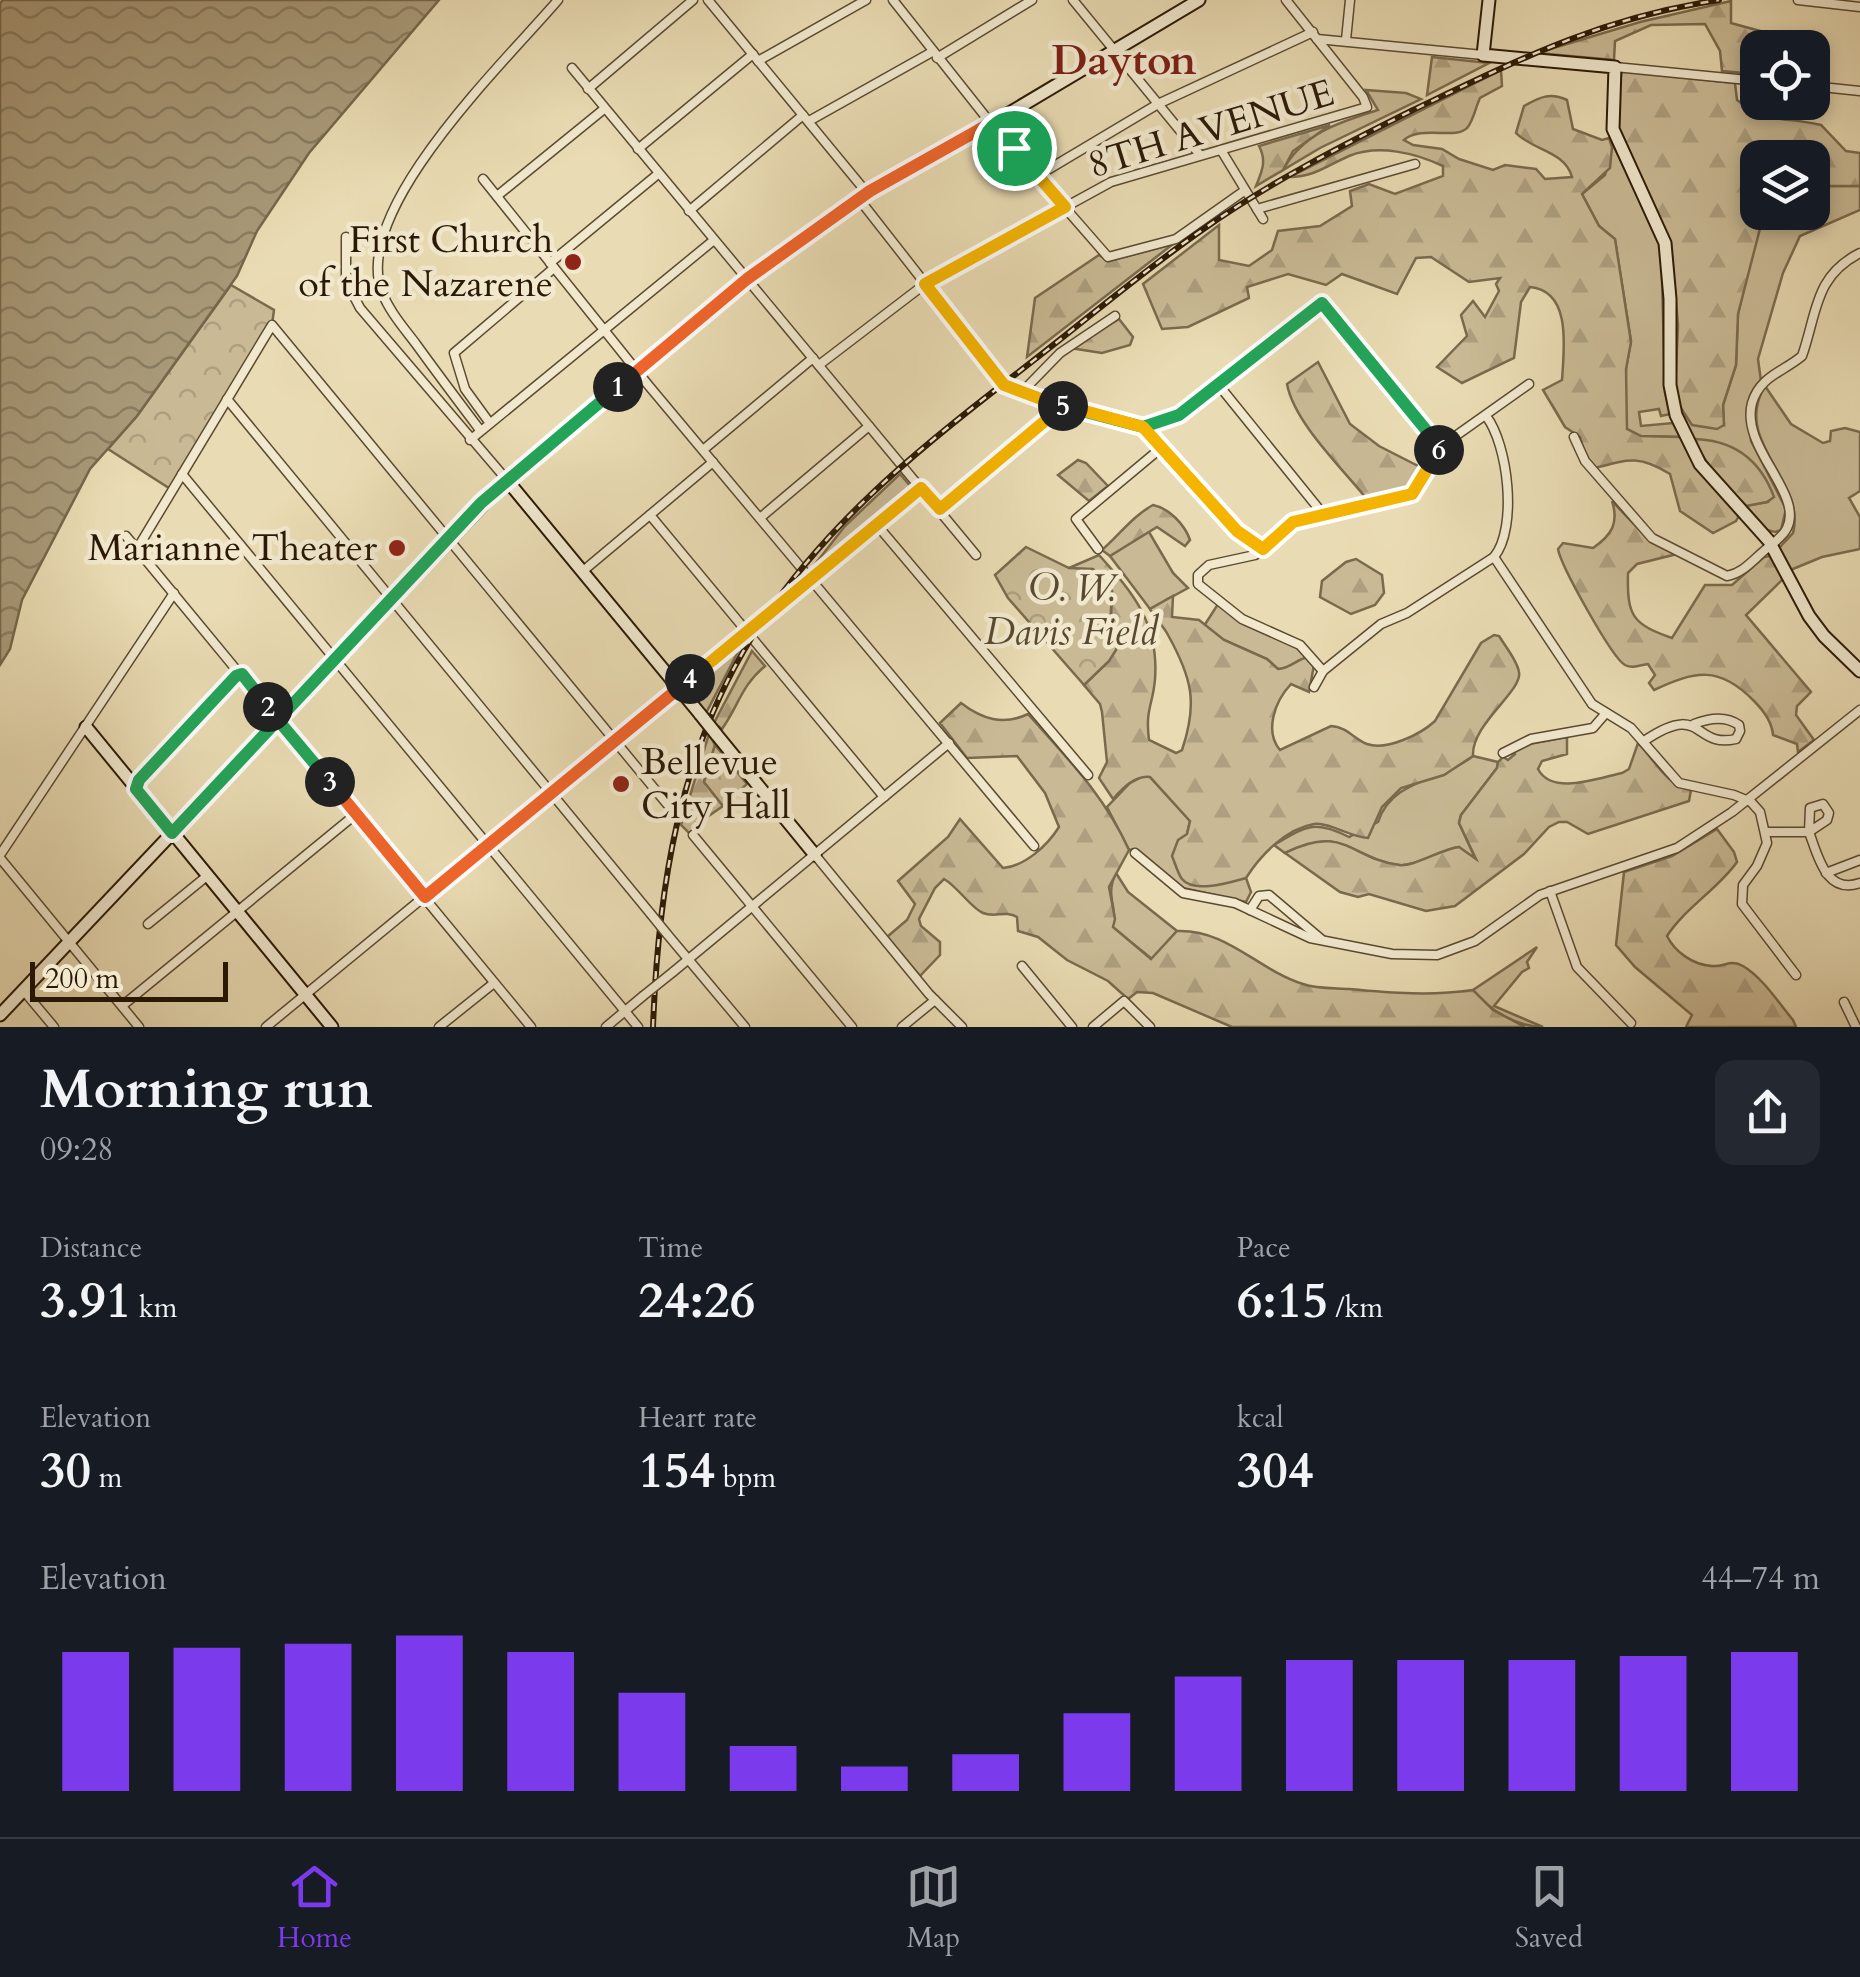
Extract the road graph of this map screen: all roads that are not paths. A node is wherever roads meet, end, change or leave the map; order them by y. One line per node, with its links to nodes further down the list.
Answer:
1 (558, 0): 63 (street)
2 (694, 0): 24 (street)
3 (708, 0): 19 (street)
4 (866, 0): 19 (street)
5 (893, 0): 17 (street)
6 (1032, 0): 17 (street)
7 (1074, 0): 16 (street)
8 (1198, 0): 16 (street)
9 (1286, 0): 14 (street)
10 (1350, 0): 15 (street)
11 (1489, 0): 18 (street)
12 (1798, 0): 13 (street)
13 (1860, 7)
14 (1315, 35): 15 (street); 26 (street); 31 (street, 8TH AVENUE)
15 (1346, 40): 18 (street)
16 (1114, 50): 26 (street); 29 (street)
17 (934, 55): 28 (street); 29 (street)
18 (1482, 55): 20 (street)
19 (756, 58): 28 (street); 30 (street)
20 (1615, 67): 22 (street); 80 (street)
21 (572, 68): 24 (street)
22 (1740, 79)
23 (1830, 88): 25 (street)
24 (588, 89): 27 (street)
25 (1860, 91)
26 (1158, 104): 32 (street); 35 (street)
27 (604, 110): 30 (street); 38 (street)
28 (806, 119): 39 (street); 42 (street)
29 (991, 123): 35 (street); 39 (street)
30 (638, 149): 34 (street)
31 (1221, 150): 32 (street, 8TH AVENUE); 37 (street)
32 (1200, 156): 40 (street, 8TH AVENUE)
33 (1415, 164): 41 (street)
34 (658, 174): 42 (street); 47 (street)
35 (1039, 176): 40 (street)
36 (483, 180): 38 (street)
37 (1244, 191): 40 (street); 41 (street)
38 (496, 196): 47 (street)
39 (863, 196): 48 (street); 49 (street)
40 (1065, 207): 49 (street, 8TH AVENUE)
41 (1257, 209): 43 (street)
42 (689, 211): 45 (street)
43 (1263, 218)
44 (346, 238): 65 (street)
45 (714, 240): 48 (street); 51 (street)
46 (1860, 252): 80 (street)
47 (552, 266): 51 (street); 60 (street)
48 (747, 279): 52 (street); 53 (street)
49 (925, 284): 52 (street, 8TH AVENUE); 56 (street)
50 (1115, 316): 56 (street)
51 (604, 327): 53 (street); 60 (street)
52 (816, 361): 61 (street); 68 (street, 8TH AVENUE)
53 (638, 371): 68 (street); 71 (street)
54 (1217, 384): 62 (street); 66 (street); 74 (street)
55 (1529, 384): 59 (street)
56 (1021, 393): 58 (street)
57 (227, 399): 70 (street); 79 (street); 89 (street)
58 (1057, 404): 62 (street); 73 (street)
59 (1486, 416): 66 (street); 85 (street)
60 (489, 422): 63 (street)
61 (869, 426): 72 (street); 76 (street)
62 (1143, 427): 67 (street)
63 (480, 430): 65 (street)
64 (1574, 436): 80 (street)
65 (470, 440): 71 (street)
66 (1440, 447): 74 (street)
67 (1160, 448): 82 (street); 83 (street)
68 (703, 450): 69 (street)
69 (713, 462): 75 (street); 76 (street)
70 (182, 474): 81 (street); 91 (street)
71 (506, 480): 79 (street); 86 (street)
72 (921, 488): 73 (street); 77 (street)
73 (940, 509): 84 (street)
74 (1323, 514): 83 (street)
75 (650, 515): 86 (street); 90 (street)
76 (760, 518): 87 (street)
77 (877, 525): 87 (street); 106 (street)
78 (126, 536): 81 (street)
79 (448, 538): 89 (street); 103 (street)
80 (1771, 544): 93 (street)
81 (137, 548): 88 (street)
82 (1098, 548)
83 (1263, 549): 92 (street)
84 (976, 555)
85 (1494, 557): 92 (street); 98 (street)
86 (583, 571): 96 (street)
87 (812, 579): 90 (street); 104 (street)
88 (174, 593): 94 (street); 101 (street)
89 (392, 599): 91 (street); 108 (street)
90 (746, 631): 96 (street); 109 (street)
91 (335, 660): 99 (street); 116 (street)
92 (1323, 671): 95 (street)
93 (1860, 671)
94 (242, 674): 99 (street); 107 (street)
95 (1314, 687)
96 (680, 688): 103 (street); 119 (street, bridge)
97 (1860, 710): 110 (street)
98 (1606, 713): 102 (street); 105 (street)
99 (278, 720): 112 (street); 114 (street)
100 (1694, 724): 100 (street); 102 (street)
101 (86, 727): 107 (street); 121 (street)
102 (1644, 740): 110 (street)
103 (615, 741): 108 (street); 111 (street)
104 (949, 743): 109 (street); 117 (street)
105 (1503, 753)
106 (1088, 776)
107 (136, 789): 114 (street)
108 (552, 794): 116 (street); 133 (street, bridge)
109 (884, 797): 119 (street)
110 (1745, 800): 113 (street); 125 (street)
111 (668, 804)
112 (356, 814): 126 (street); 129 (street)
113 (1766, 832): 122 (street); 135 (street)
114 (172, 833): 123 (street); 131 (street)
115 (693, 835): 127 (street)
116 (488, 845): 126 (street); 142 (street)
117 (1034, 846)
118 (1135, 853): 128 (street)
119 (815, 855): 127 (street); 139 (street)
120 (1860, 860): 122 (street)
121 (1, 862): 131 (street)
122 (1826, 873): 124 (street)
123 (207, 876): 129 (street); 130 (street)
124 (1860, 883)
125 (1550, 891): 132 (street); 144 (street)
126 (425, 897): 136 (street); 138 (street)
127 (752, 907): 133 (street); 154 (street)
128 (1250, 910): 132 (street); 132 (street)
129 (236, 911): 138 (street); 141 (street)
130 (148, 924)
131 (69, 942): 137 (street); 141 (street)
132 (1324, 942)
133 (689, 959): 142 (street, bridge); 153 (street)
134 (1022, 966): 157 (street)
135 (1796, 975)
136 (494, 982): 149 (street); 150 (street)
137 (23, 990): 143 (street); 145 (street)
138 (306, 994): 147 (street); 148 (street)
139 (935, 1000): 155 (street); 156 (street)
140 (1844, 1002): 160 (street)
141 (122, 1006): 146 (street)
142 (625, 1011): 151 (street); 152 (street)
143 (0, 1015)
144 (1631, 1023)
145 (54, 1027)
146 (139, 1027)
147 (266, 1027)
148 (332, 1027)
149 (439, 1027)
150 (530, 1027)
151 (606, 1027)
152 (638, 1027)
153 (744, 1027)
154 (852, 1027)
155 (902, 1027)
156 (962, 1027)
157 (1072, 1027)
158 (1092, 1027): 159 (street)
159 (1150, 1027)
160 (1856, 1027)

